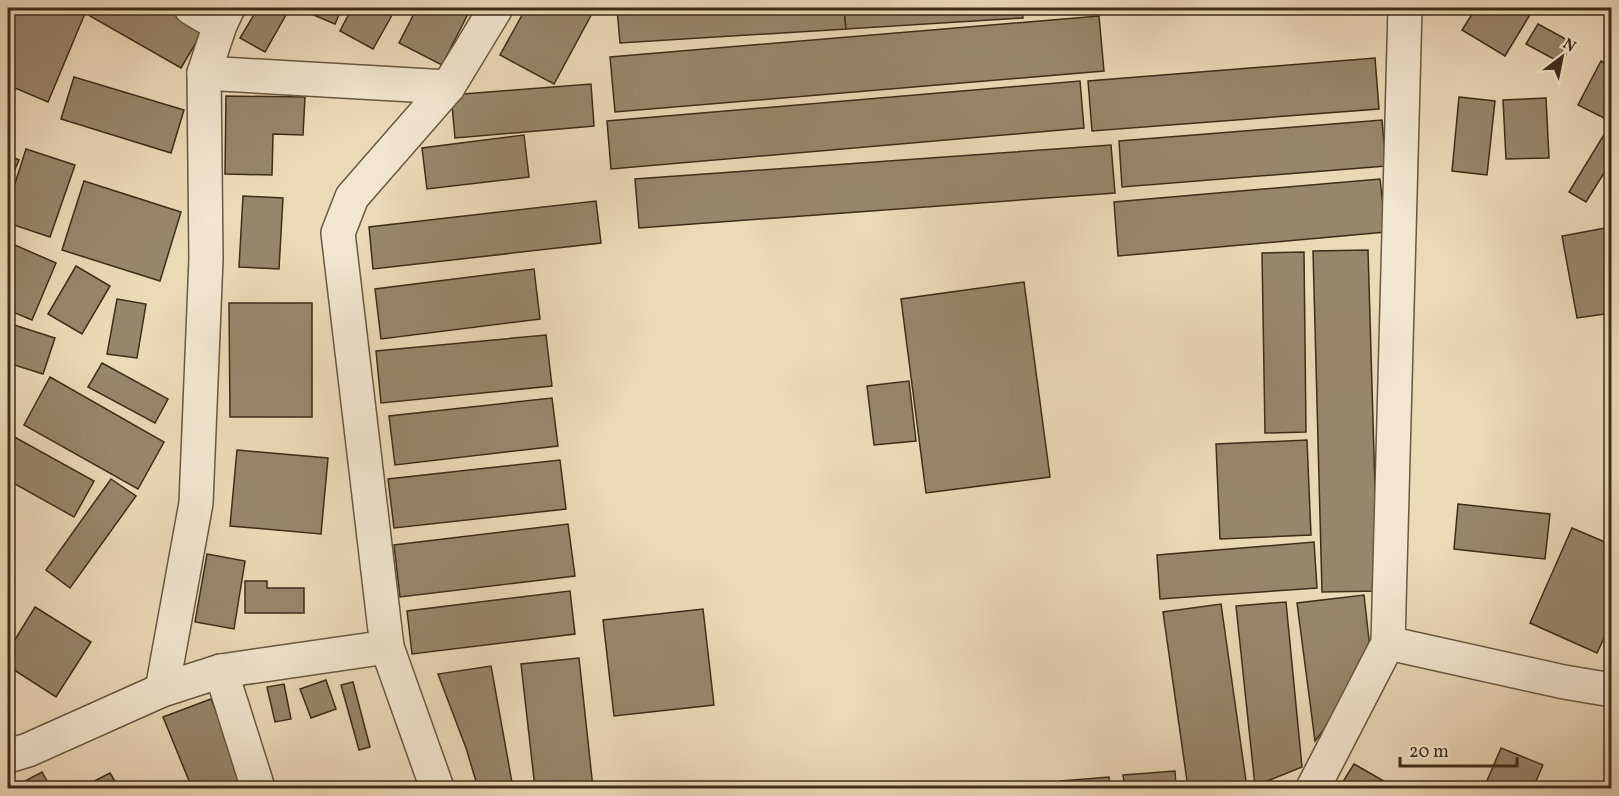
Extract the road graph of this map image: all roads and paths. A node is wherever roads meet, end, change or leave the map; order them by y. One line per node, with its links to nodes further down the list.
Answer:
1 (191, 8): 4 (street)
2 (496, 8): 6 (street)
3 (1405, 8): 7 (street)
4 (224, 16): 5 (street)
5 (204, 73): 6 (street); 10 (street)
6 (448, 87): 8 (street)
7 (1388, 643): 11 (street); 15 (street)
8 (387, 647): 9 (street); 14 (street)
9 (220, 671): 10 (street); 13 (street)
10 (162, 690): 12 (street)
11 (1611, 690)
12 (14, 744)
13 (258, 789)
14 (438, 789)
15 (1313, 789)

